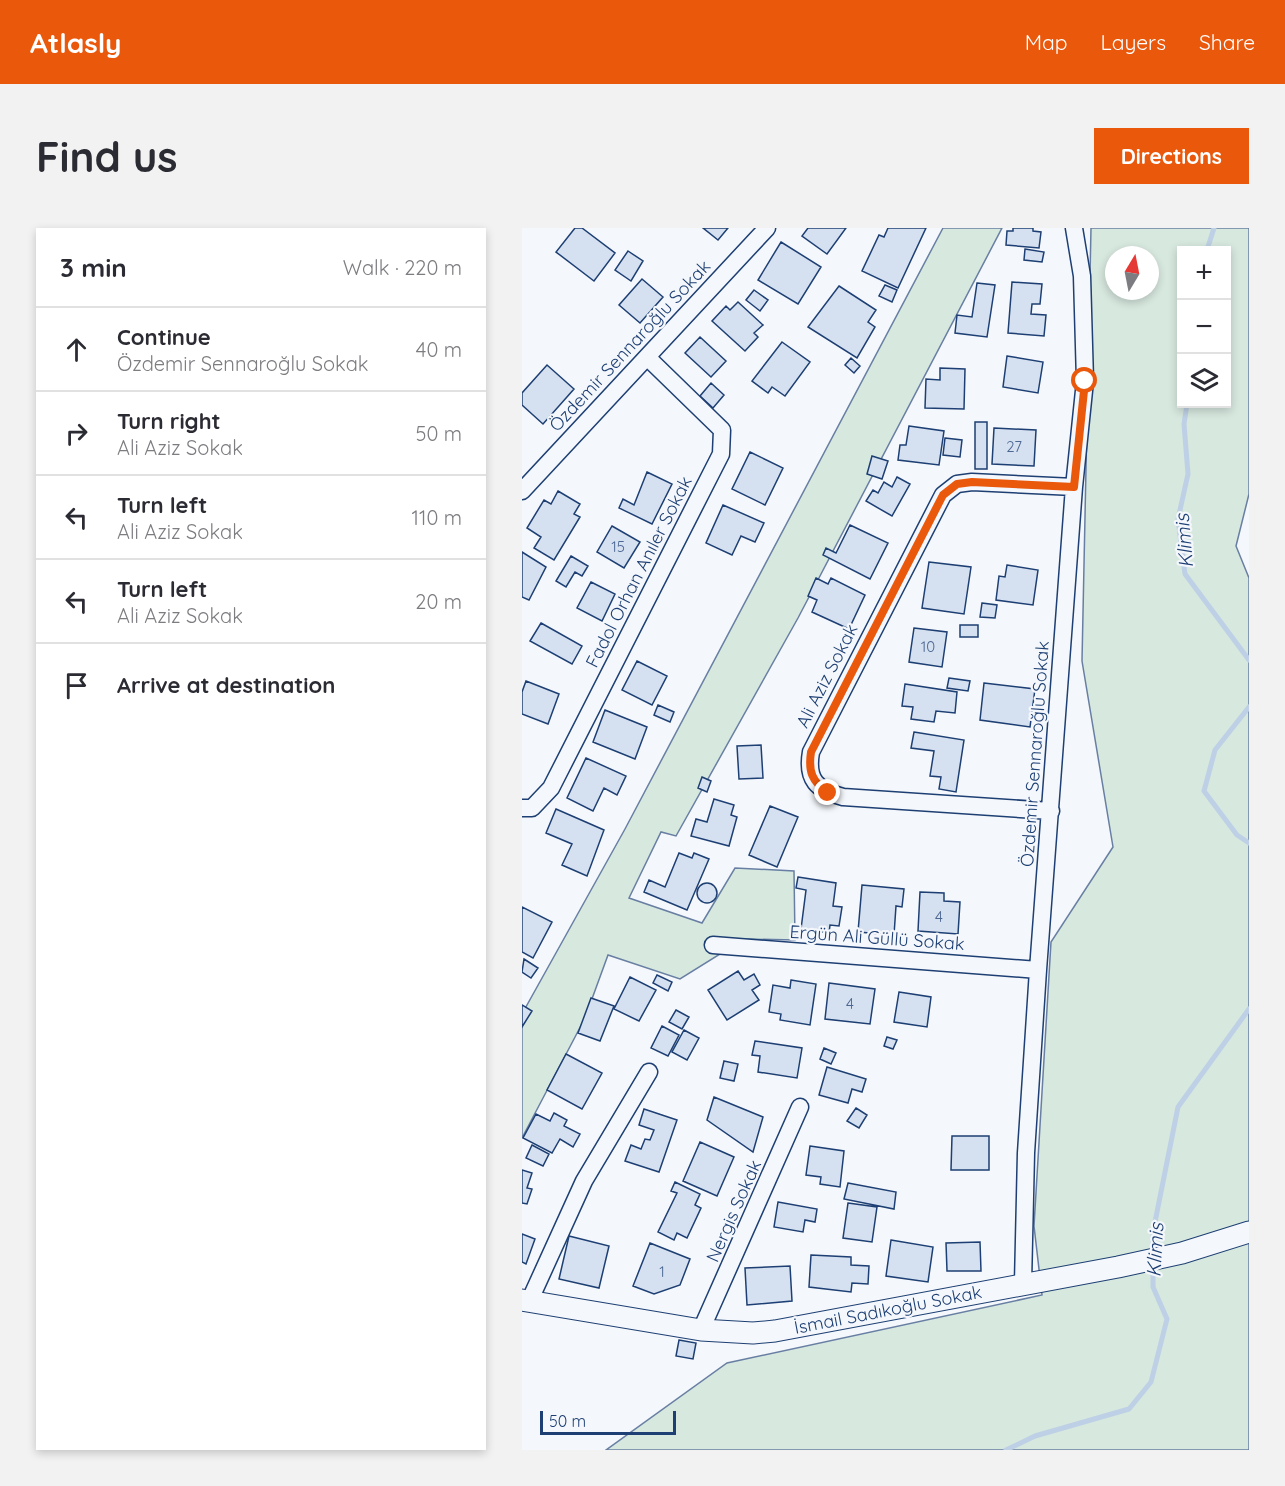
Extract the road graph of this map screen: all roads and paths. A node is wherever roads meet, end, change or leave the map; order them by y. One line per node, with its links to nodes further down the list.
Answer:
1 (767, 228): 3 (street, Özdemir Sennaroğlu Sokak)
2 (1074, 228): 4 (street, Özdemir Sennaroğlu Sokak)
3 (648, 358): 5 (street, Özdemir Sennaroğlu Sokak); 6 (street, Fadol Orhan Anıler Sokak)
4 (1074, 487): 7 (street, Özdemir Sennaroğlu Sokak); 7 (street, Ali Aziz Sokak)
5 (522, 492)
6 (522, 808)
7 (1052, 811): 9 (street, Özdemir Sennaroğlu Sokak)
8 (713, 945): 9 (street, Ergün Ali Güllü Sokak)
9 (1038, 970): 13 (street, Özdemir Sennaroğlu Sokak)
10 (649, 1072): 14 (street)
11 (801, 1107): 15 (street, Nergis Sokak)
12 (1249, 1232): 13 (street, İsmail Sadıkoğlu Sokak)
13 (1023, 1283): 15 (street, İsmail Sadıkoğlu Sokak)
14 (526, 1301): 15 (street, İsmail Sadıkoğlu Sokak)
15 (701, 1330)

